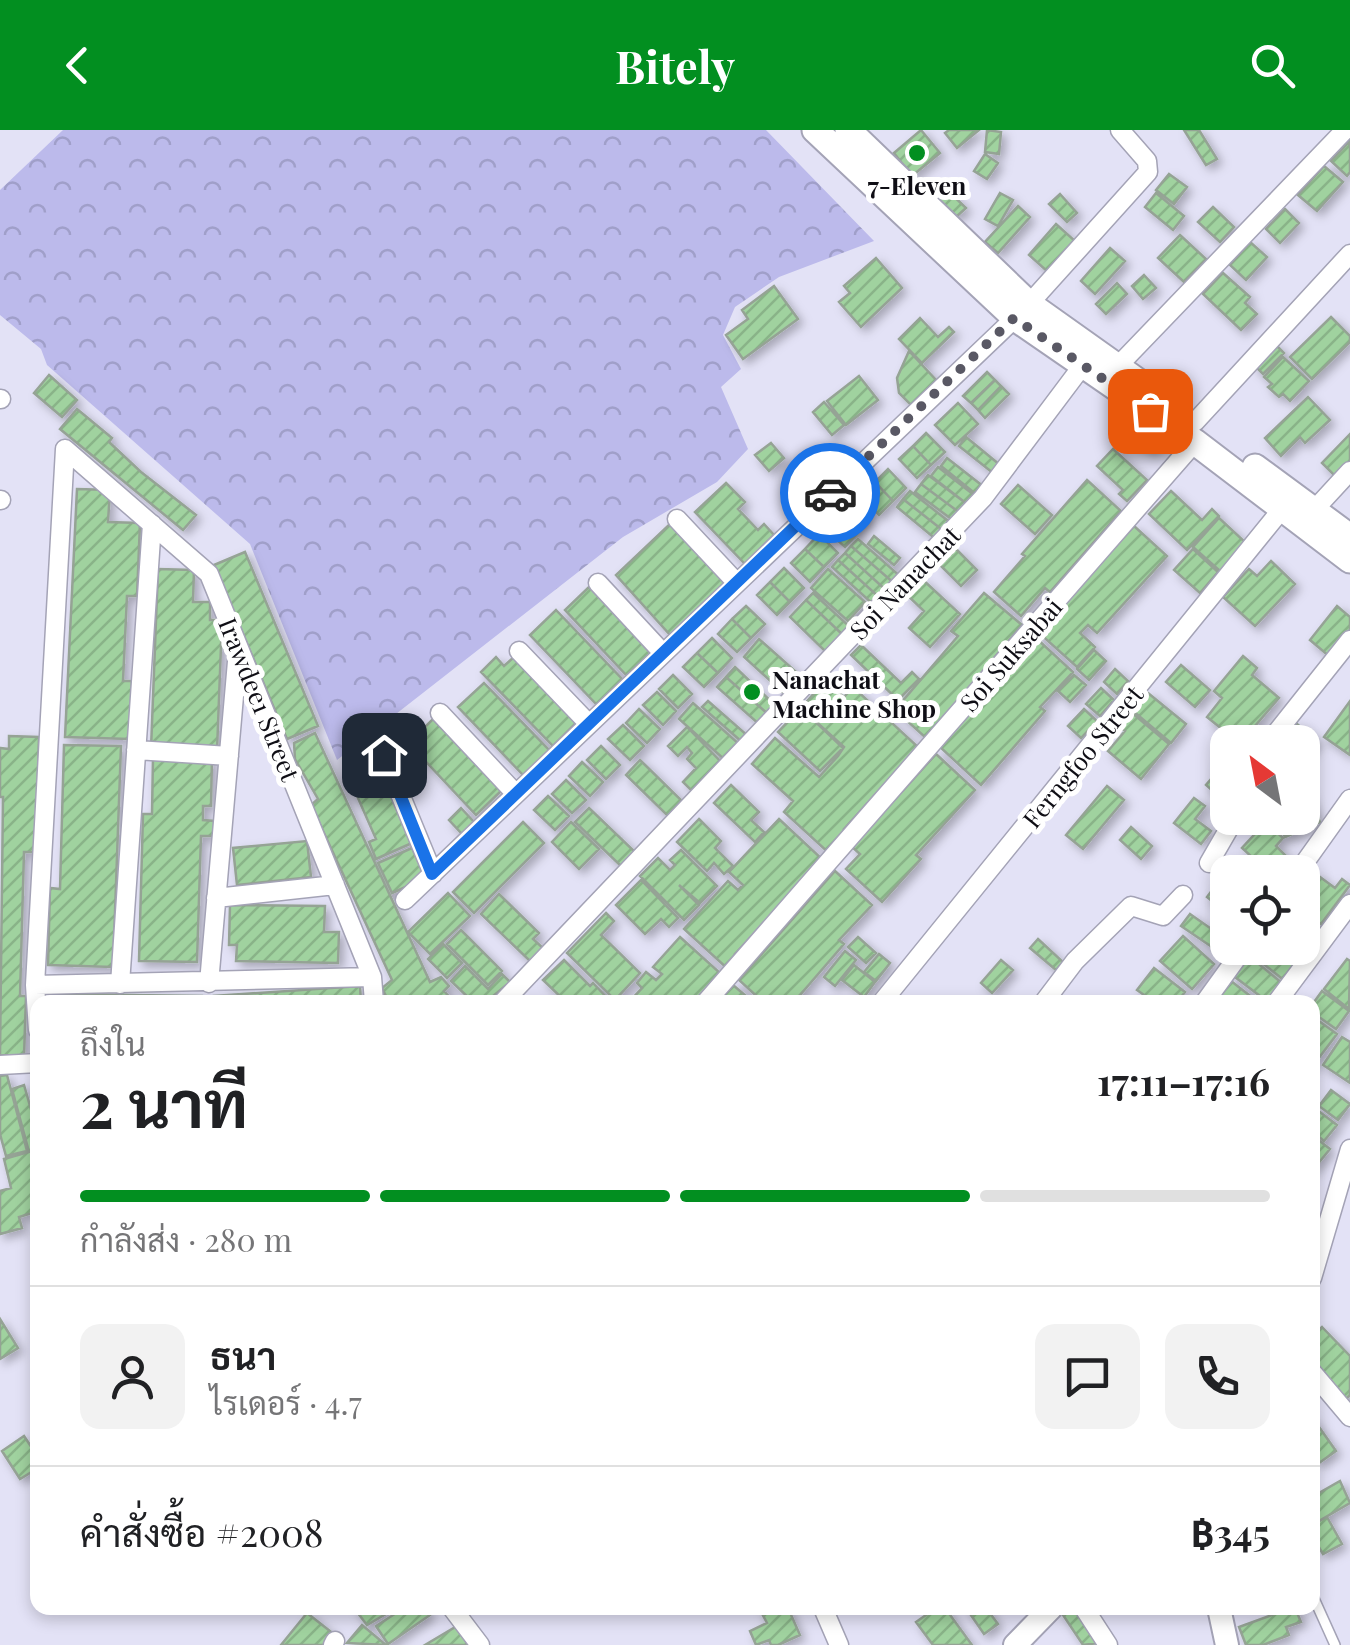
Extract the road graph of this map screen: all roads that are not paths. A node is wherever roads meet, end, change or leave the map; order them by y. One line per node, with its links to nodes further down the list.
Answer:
1 (814, 130): 6 (main road)
2 (848, 130): 6 (main road)
3 (1120, 130): 6 (street)
4 (1345, 130): 8 (street)
5 (1350, 254): 9 (street, Soi Suksabai)
6 (1022, 311): 7 (main road); 8 (main road); 17 (street)
7 (1082, 365): 9 (main road); 47 (street, Soi Nanachat)
8 (1117, 367): 9 (main road)
9 (1195, 432): 11 (main road); 12 (main road); 48 (street, Soi Suksabai)
10 (1350, 471): 12 (street)
11 (1282, 509): 16 (main road); 49 (street, Ferngfoo Street)
12 (1314, 510): 15 (main road)
13 (677, 519): 17 (street)
14 (152, 524): 20 (street, Irawdee1 Street); 26 (street); 44 (street, Irawdee1 Street)
15 (1350, 537)
16 (1350, 560)
17 (736, 582): 22 (street)
18 (598, 583): 22 (street)
19 (1350, 640): 25 (street)
20 (238, 646): 28 (street); 35 (street, Irawdee1 Street)
21 (519, 651): 24 (street)
22 (663, 653): 24 (street)
23 (440, 713): 29 (street)
24 (589, 724): 29 (street)
25 (1282, 725)
26 (136, 750): 28 (street); 43 (street)
27 (384, 755): 34 (street)
28 (229, 756): 37 (street)
29 (516, 794): 34 (street)
30 (1350, 799): 32 (street)
31 (1225, 835): 33 (street)
32 (1310, 855)
33 (1209, 863)
34 (432, 874): 38 (street)
35 (335, 885): 37 (street); 41 (street, Irawdee1 Street)
36 (1183, 895): 50 (street)
37 (216, 898): 42 (street)
38 (405, 900)
39 (1350, 904): 52 (street)
40 (1232, 965): 51 (street)
41 (372, 977): 42 (street); 46 (street, Irawdee1 Street)
42 (210, 983): 43 (street)
43 (120, 984): 44 (street)
44 (35, 985): 45 (street)
45 (36, 995)
46 (373, 995)
47 (510, 995)
48 (712, 995)
49 (888, 995)
50 (1049, 995)
51 (1210, 995)
52 (1282, 995)
53 (30, 1063): 54 (street)
54 (0, 1065)
55 (1350, 1149): 56 (street)
56 (1320, 1251)
57 (1320, 1381): 58 (street)
58 (1350, 1417)
59 (1320, 1612): 70 (lane)
60 (457, 1615): 65 (street)
61 (826, 1615): 66 (street)
62 (1044, 1615): 67 (street)
63 (1089, 1615): 68 (street)
64 (1221, 1615): 69 (street)
65 (480, 1645)
66 (839, 1645)
67 (1015, 1645)
68 (1108, 1645)
69 (1227, 1645)
70 (1335, 1645)

